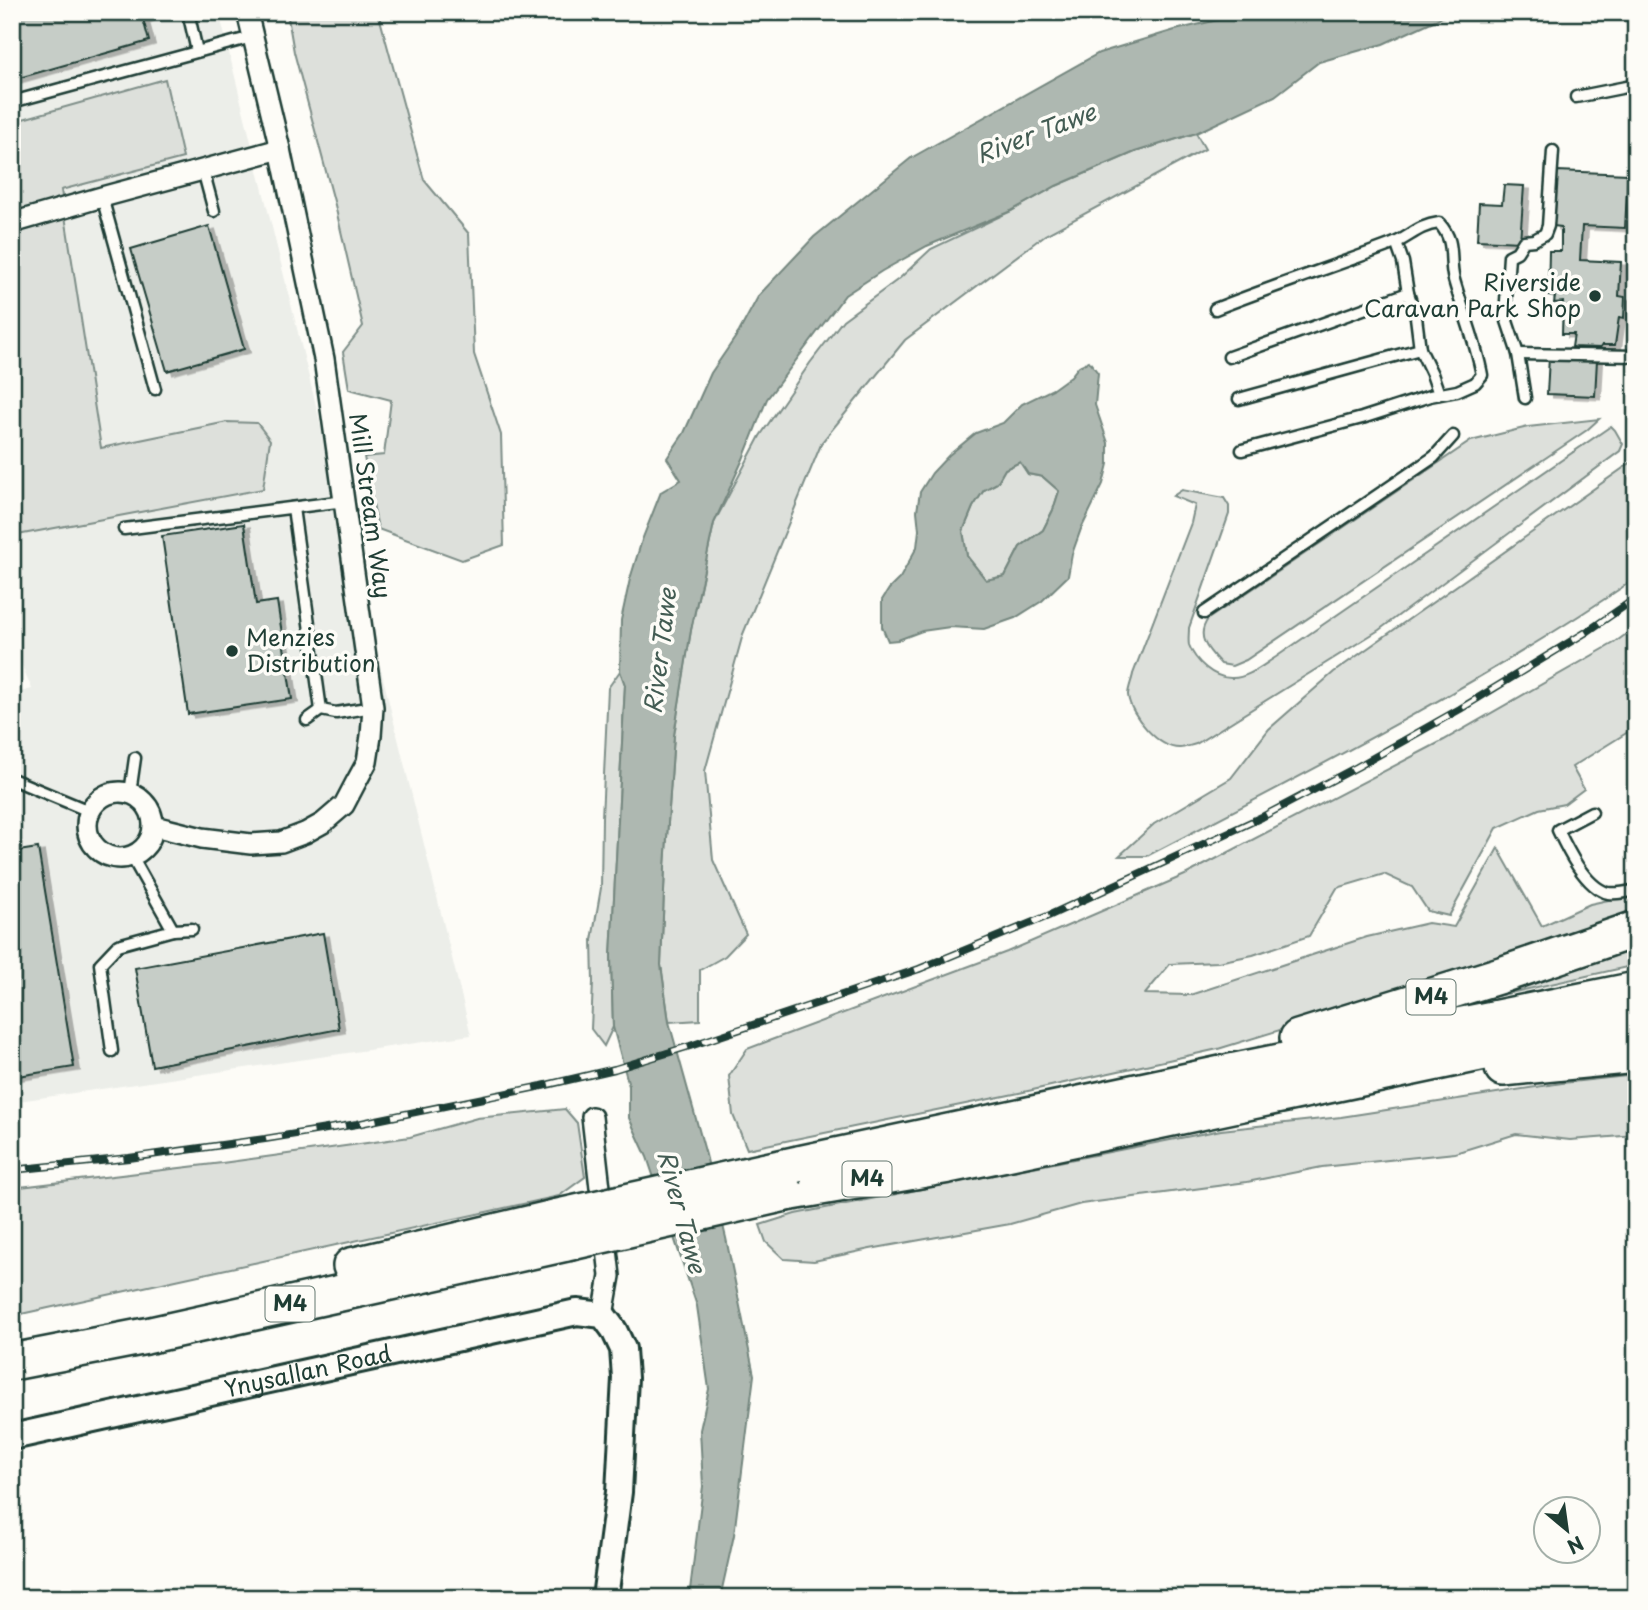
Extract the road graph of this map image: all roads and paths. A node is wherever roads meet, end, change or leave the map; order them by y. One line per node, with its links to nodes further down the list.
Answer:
1 (188, 12): 4 (lane)
2 (247, 12): 3 (street, Mill Stream Way)
3 (252, 37): 4 (lane); 8 (street, Mill Stream Way)
4 (197, 51): 7 (lane)
5 (1636, 85): 6 (lane)
6 (1576, 97)
7 (12, 102)
8 (280, 149): 10 (street); 27 (street, Mill Stream Way)
9 (1553, 151): 18 (lane)
10 (202, 170): 11 (street); 12 (lane)
11 (102, 197): 13 (street); 21 (lane)
12 (214, 211)
13 (12, 223)
14 (1394, 244): 15 (lane); 16 (lane); 22 (lane)
15 (1408, 293): 17 (lane); 20 (lane)
16 (1215, 309)
17 (1420, 349): 22 (lane); 24 (lane)
18 (1518, 354): 19 (lane); 23 (lane)
19 (1636, 356)
20 (1229, 357)
21 (155, 389)
22 (1439, 394): 26 (lane)
23 (1525, 398)
24 (1239, 399)
25 (1453, 436): 30 (lane)
26 (1242, 450)
27 (345, 501): 28 (lane); 31 (street, Mill Stream Way)
28 (293, 508): 29 (lane); 32 (lane)
29 (124, 529)
30 (1204, 613)
31 (373, 707): 32 (lane); 39 (street, Mill Stream Way)
32 (321, 710): 33 (lane)
33 (307, 720)
34 (135, 758): 36 (lane)
35 (12, 779): 37 (lane)
36 (130, 793): 37 (street); 39 (street)
37 (89, 811): 40 (street)
38 (1592, 812): 41 (lane)
39 (154, 826): 40 (street)
40 (132, 857): 44 (lane)
41 (1636, 890)
42 (192, 929): 44 (lane)
43 (1636, 929): 49 (highway, M4)
44 (173, 930): 47 (lane)
45 (1636, 990): 49 (highway, M4)
46 (1636, 1020): 50 (highway, M4)
47 (112, 1051)
48 (1636, 1055): 50 (highway, M4)
49 (1230, 1072): 52 (highway, M4)
50 (1354, 1080): 52 (highway, M4)
51 (592, 1117): 54 (street)
52 (792, 1179): 53 (highway, M4, bridge)
53 (562, 1230): 55 (highway, M4); 56 (highway, M4)
54 (603, 1315): 57 (street, Ynysallan Road); 58 (street)
55 (12, 1339)
56 (12, 1362)
57 (12, 1437)
58 (605, 1598)

